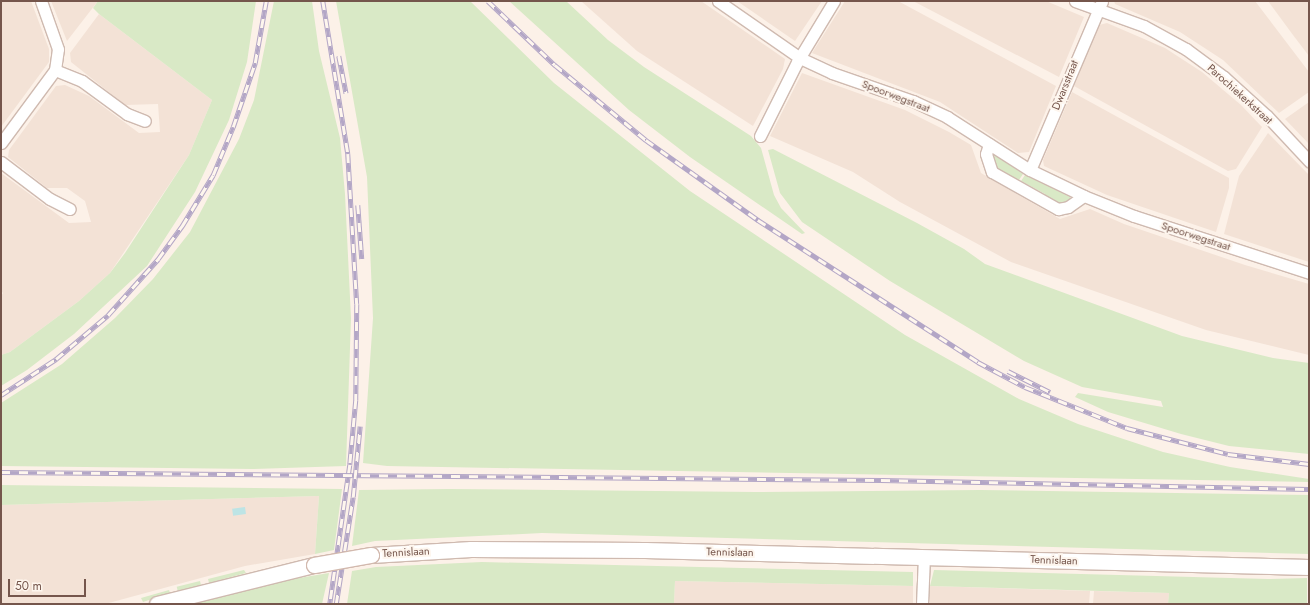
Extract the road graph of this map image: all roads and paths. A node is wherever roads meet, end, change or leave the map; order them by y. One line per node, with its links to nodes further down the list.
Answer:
1 (41, 1): 7 (street)
2 (718, 1): 6 (street, Spoorwegstraat)
3 (834, 1): 6 (street)
4 (1075, 1): 5 (street, Parochiekerkstraat)
5 (1100, 5): 12 (street, Parochiekerkstraat); 14 (street, Dwarsstraat)
6 (800, 58): 9 (street); 11 (street, Spoorwegstraat)
7 (55, 70): 8 (street); 10 (street)
8 (145, 121)
9 (760, 136)
10 (1, 143)
11 (988, 144): 14 (street, Spoorwegstraat); 15 (street)
12 (1309, 161)
13 (1, 162): 16 (street)
14 (1030, 170): 15 (street, Spoorwegstraat)
15 (1084, 196): 17 (street, Spoorwegstraat)
16 (70, 209)
17 (1309, 272)
18 (924, 556): 19 (street, Tennislaan); 20 (street, Tennislaan, bridge); 21 (street)
19 (1309, 567)
20 (157, 604)
21 (922, 604)

